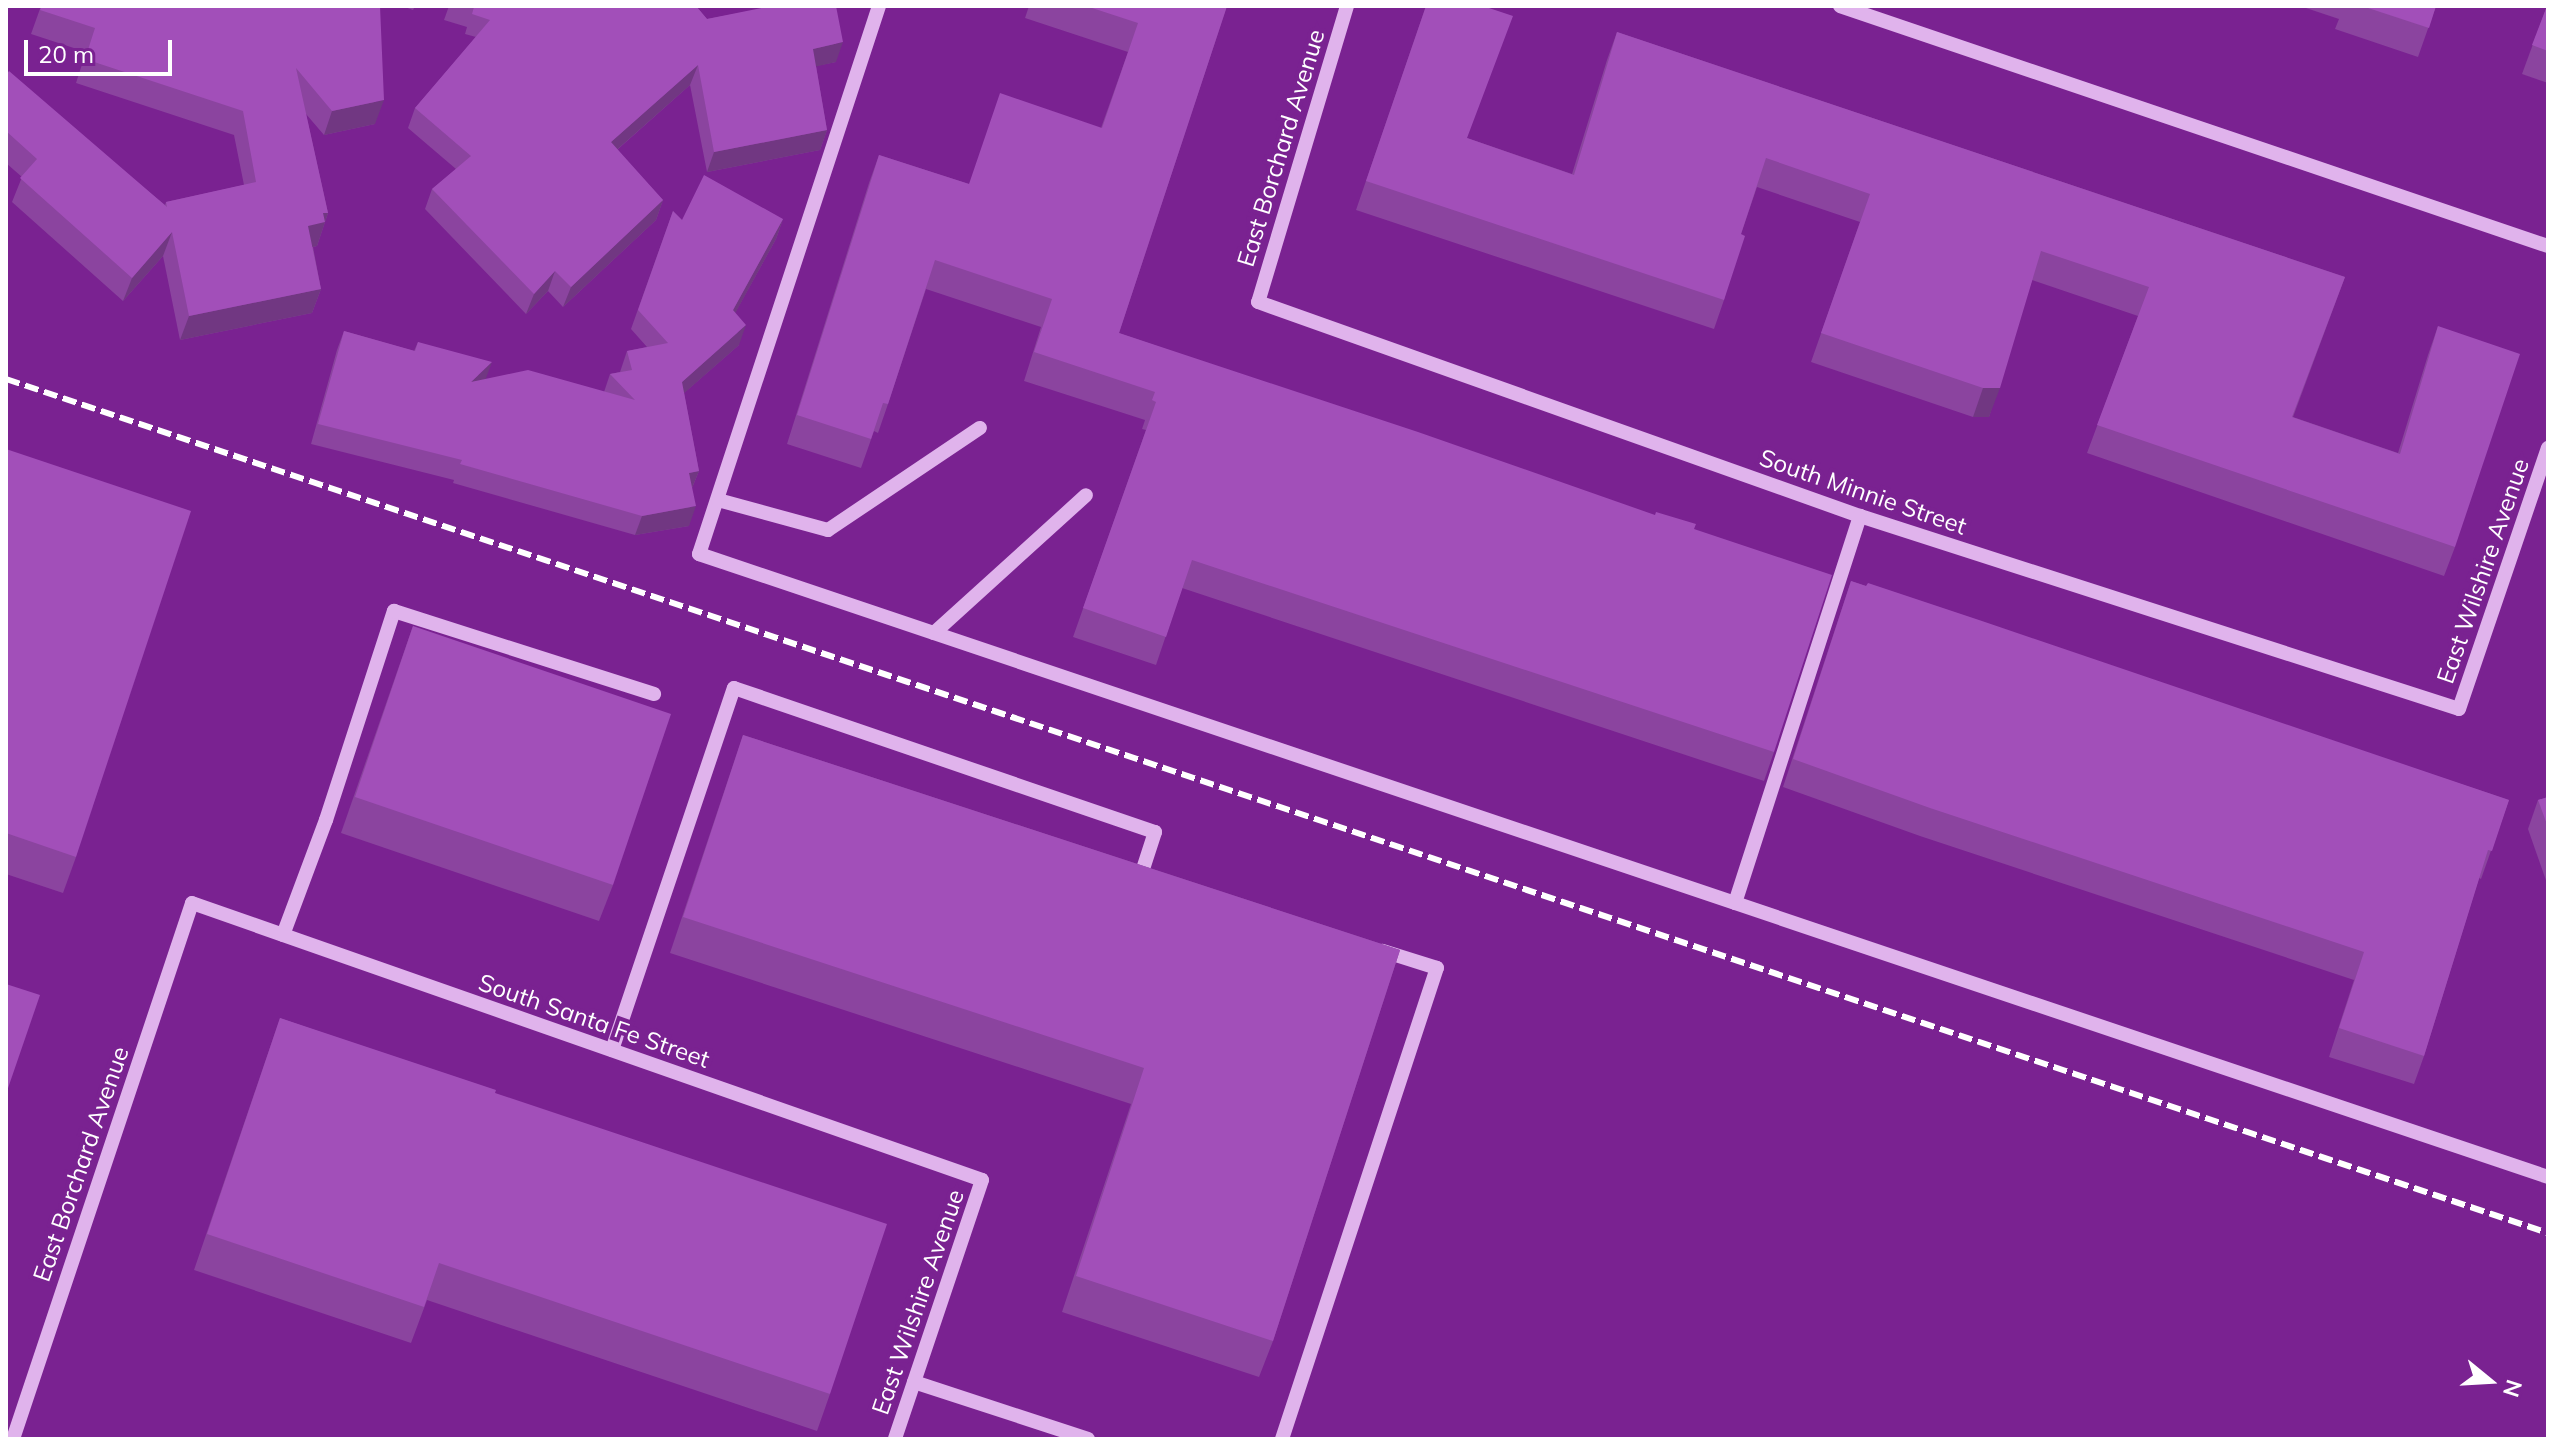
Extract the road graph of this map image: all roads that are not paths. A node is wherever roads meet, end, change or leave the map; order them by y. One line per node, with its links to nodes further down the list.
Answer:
1 (879, 6): 9 (street)
2 (1347, 6): 5 (street, East Borchard Avenue)
3 (1840, 6): 4 (street)
4 (2548, 246)
5 (1258, 302): 10 (street, South Minnie Street)
6 (980, 428): 9 (street)
7 (2548, 448): 13 (street, East Wilshire Avenue)
8 (1086, 495): 11 (street)
9 (718, 500): 11 (street)
10 (1860, 516): 13 (street, South Minnie Street); 16 (street)
11 (934, 633): 16 (street)
12 (654, 694): 17 (street)
13 (2459, 709)
14 (1171, 884): 19 (street)
15 (192, 903): 17 (street, South Santa Fe Street); 23 (street, East Borchard Avenue)
16 (1735, 903): 20 (street)
17 (283, 935): 19 (street, South Santa Fe Street)
18 (1363, 945): 26 (street)
19 (612, 1050): 21 (street, South Santa Fe Street)
20 (2548, 1177)
21 (982, 1180): 22 (street, East Wilshire Avenue)
22 (914, 1382): 24 (street, East Wilshire Avenue); 25 (street)
23 (13, 1439)
24 (895, 1439)
25 (1088, 1439)
26 (1282, 1439)

